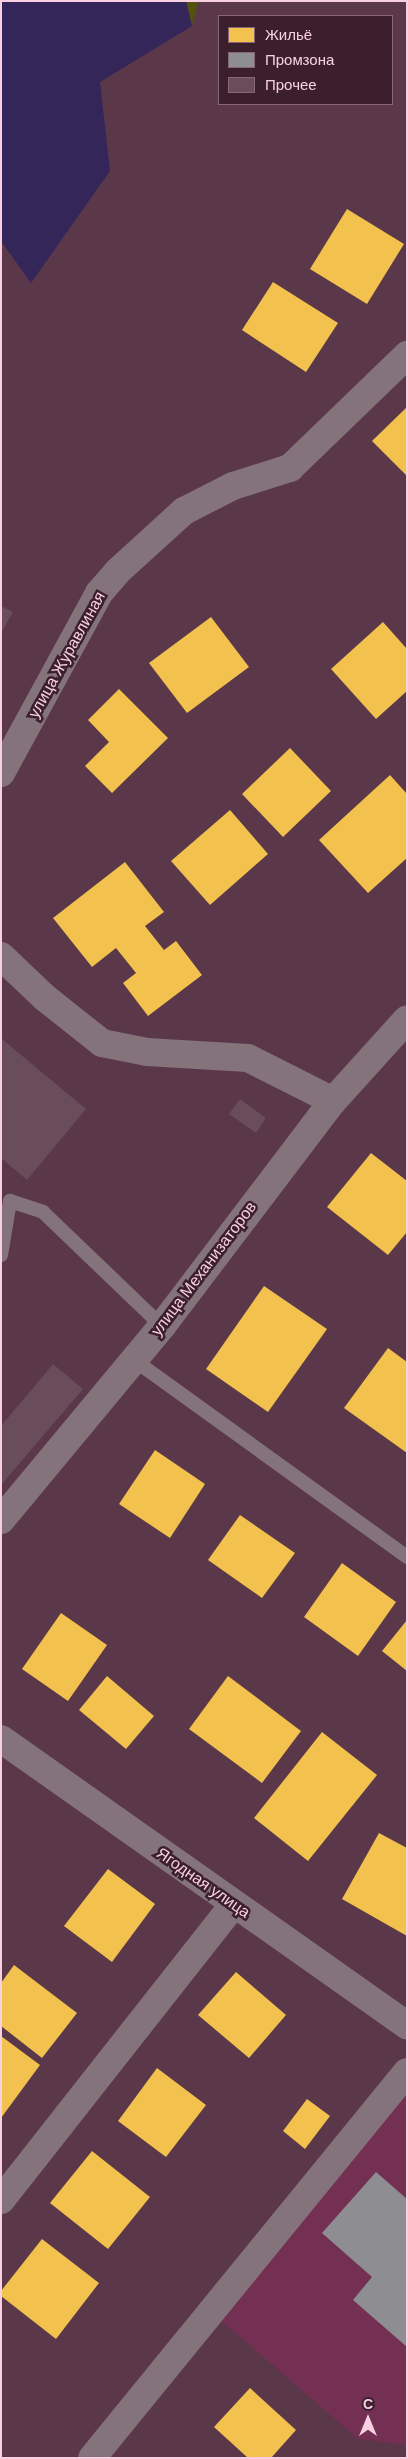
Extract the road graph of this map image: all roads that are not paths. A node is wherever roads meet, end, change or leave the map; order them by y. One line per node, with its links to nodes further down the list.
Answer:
1 (407, 355): 2 (street, улица Журавлиная)
2 (1, 773)
3 (1, 956): 5 (street)
4 (407, 1019): 5 (street, улица Механизаторов)
5 (333, 1101): 8 (street, улица Механизаторов)
6 (5, 1200): 7 (lane); 8 (lane)
7 (1, 1254)
8 (162, 1326): 9 (street, улица Механизаторов)
9 (134, 1360): 10 (street, улица Механизаторов); 11 (lane)
10 (1, 1520)
11 (407, 1557)
12 (1, 1739): 13 (street, Ягодная улица)
13 (234, 1905): 14 (street, Ягодная улица); 16 (street)
14 (407, 2025)
15 (407, 2072): 17 (street)
16 (1, 2200)
17 (92, 2458)

